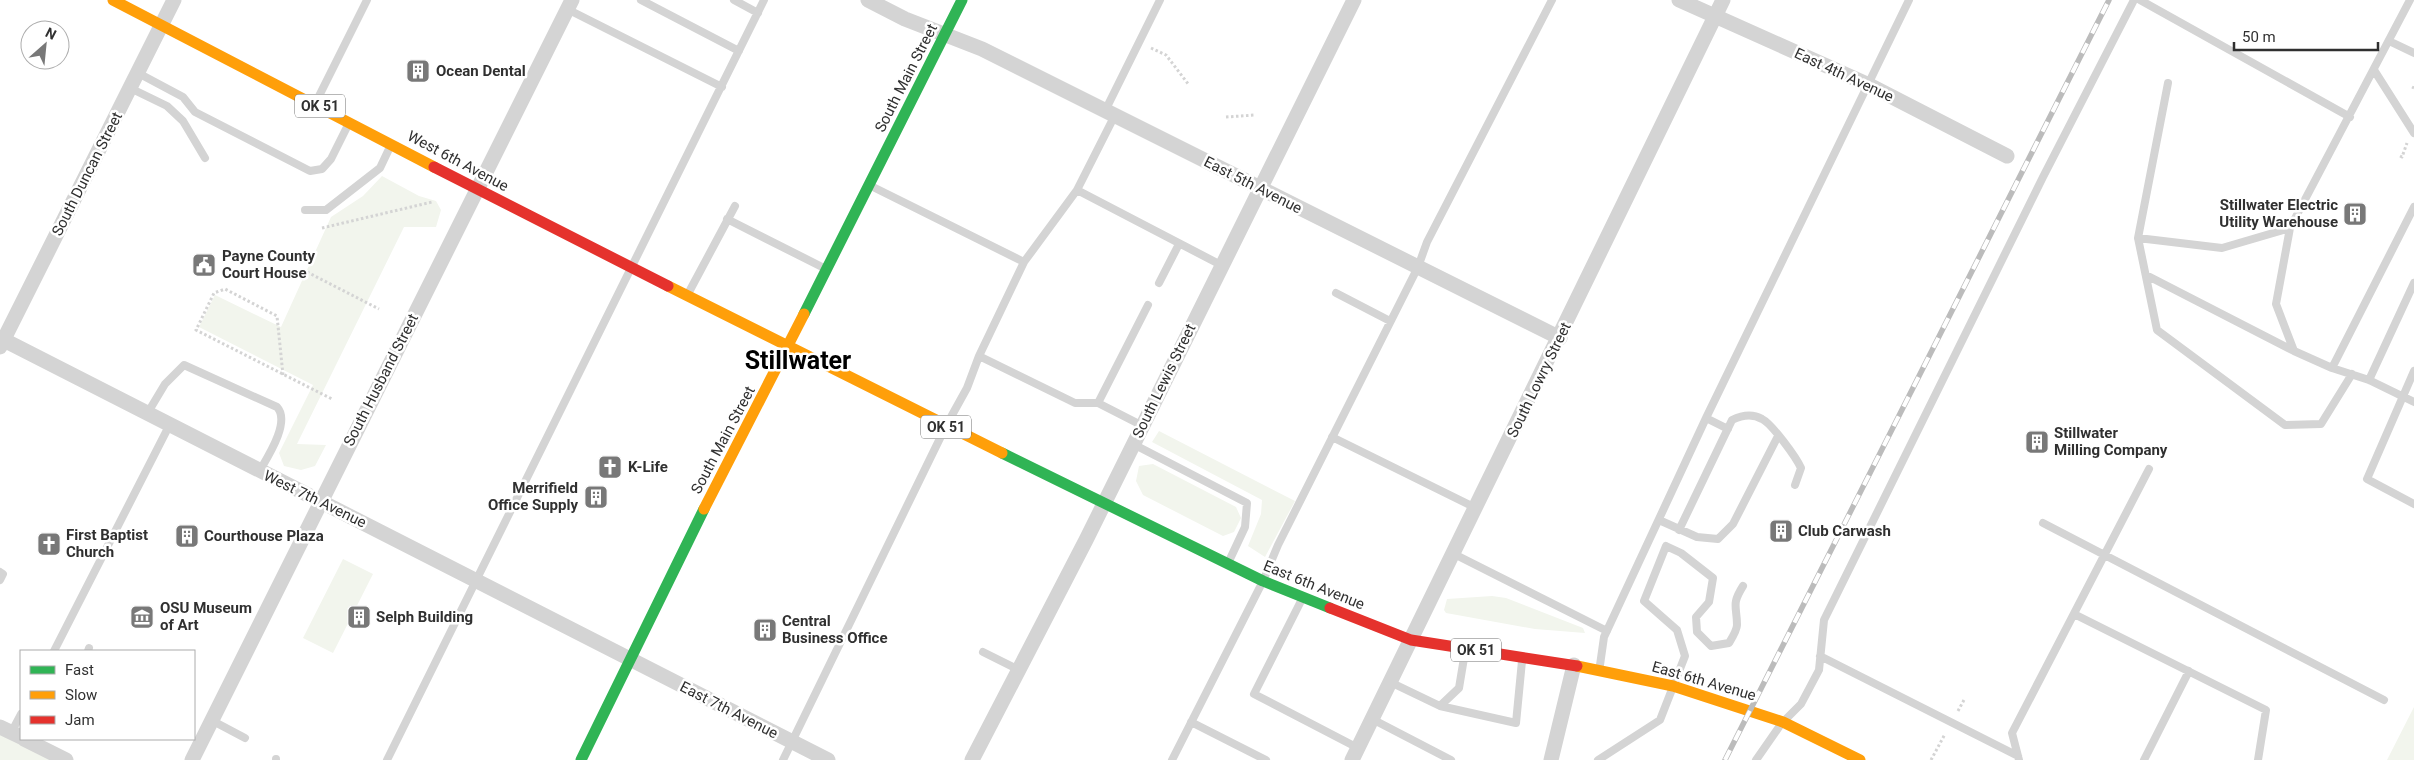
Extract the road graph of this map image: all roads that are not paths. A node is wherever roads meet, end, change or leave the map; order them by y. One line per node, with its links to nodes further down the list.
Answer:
1 (113, 0): 21 (main road, West 6th Avenue / OK 51)
2 (174, 0): 21 (street, South Duncan Street)
3 (367, 0): 32 (lane)
4 (641, 0): 24 (lane)
5 (734, 0): 19 (lane)
6 (764, 0): 19 (lane)
7 (868, 0): 22 (street, East 5th Avenue)
8 (962, 0): 22 (main road, South Main Street)
9 (1160, 0): 33 (lane)
10 (1354, 0): 42 (street, South Lewis Street)
11 (1552, 0): 53 (lane)
12 (1679, 0): 20 (street, East 4th Avenue)
13 (1723, 0): 20 (street, South Lowry Street)
14 (1909, 0): 29 (lane)
15 (2134, 0): 109 (lane)
16 (2140, 0): 34 (lane)
17 (2410, 0): 23 (lane)
18 (569, 4): 30 (lane); 41 (street, South Husband Street)
19 (758, 13): 24 (lane)
20 (1715, 17): 29 (street, East 4th Avenue); 63 (street, South Lowry Street)
21 (161, 24): 27 (street, South Duncan Street); 32 (main road, West 6th Avenue / OK 51)
22 (945, 34): 33 (street, East 5th Avenue); 40 (main road, South Main Street)
23 (2389, 41): 25 (lane); 26 (lane)
24 (739, 50): 30 (lane)
25 (2414, 53)
26 (2374, 70): 34 (lane); 36 (lane)
27 (138, 73): 31 (street, South Duncan Street); 35 (lane)
28 (2168, 83): 49 (lane)
29 (1867, 84): 38 (street, East 4th Avenue); 76 (lane)
30 (722, 86): 54 (lane)
31 (130, 88): 39 (lane); 64 (street, South Duncan Street)
32 (315, 104): 35 (main road, West 6th Avenue / OK 51)
33 (1110, 113): 42 (street, East 5th Avenue); 43 (lane)
34 (2350, 117): 48 (lane)
35 (350, 122): 37 (main road, West 6th Avenue / OK 51)
36 (2414, 133)
37 (392, 143): 41 (main road, West 6th Avenue / OK 51); 46 (lane)
38 (2007, 156)
39 (205, 158)
40 (870, 185): 51 (lane); 55 (main road, South Main Street)
41 (478, 188): 54 (main road, West 6th Avenue / OK 51); 87 (street, South Husband Street)
42 (1260, 188): 52 (street, South Lewis Street); 53 (street, East 5th Avenue)
43 (1077, 190): 50 (lane); 51 (lane)
44 (735, 206): 47 (lane)
45 (2414, 207): 68 (lane)
46 (304, 210)
47 (728, 219): 55 (lane); 60 (lane)
48 (2290, 228): 49 (lane); 66 (lane)
49 (2138, 238): 56 (lane)
50 (1179, 244): 52 (lane); 58 (lane)
51 (1024, 262): 67 (lane)
52 (1221, 265): 79 (street, South Lewis Street)
53 (1418, 267): 62 (lane); 63 (street, East 5th Avenue)
54 (633, 268): 60 (main road, West 6th Avenue / OK 51); 100 (lane)
55 (827, 270): 65 (main road, South Main Street)
56 (2146, 275): 66 (lane); 70 (lane)
57 (2414, 283): 71 (lane)
58 (1159, 284)
59 (1336, 294): 62 (lane)
60 (688, 296): 65 (main road, West 6th Avenue / OK 51)
61 (1148, 305): 74 (lane)
62 (1390, 321): 82 (lane)
63 (1560, 338): 90 (street, South Lowry Street)
64 (1, 342): 75 (street, West 7th Avenue)
65 (789, 346): 78 (main road, East 6th Avenue / OK 51); 111 (main road, South Main Street)
66 (2294, 352): 68 (lane)
67 (979, 356): 74 (lane); 78 (lane)
68 (2332, 368): 70 (lane)
69 (2414, 371): 72 (lane)
70 (2352, 374): 71 (lane)
71 (2369, 380): 72 (lane)
72 (2403, 397): 73 (lane); 89 (lane)
73 (2414, 402)
74 (1098, 403): 79 (lane)
75 (148, 414): 77 (street, West 7th Avenue); 85 (lane)
76 (1706, 418): 80 (lane); 91 (lane)
77 (169, 426): 85 (street, West 7th Avenue); 107 (lane)
78 (946, 426): 88 (main road, East 6th Avenue / OK 51); 126 (lane)
79 (1143, 426): 83 (street, South Lewis Street)
80 (1728, 429): 81 (lane); 93 (lane)
81 (1778, 436): 86 (lane); 93 (lane)
82 (1332, 437): 90 (lane); 99 (lane)
83 (1133, 444): 88 (street, South Lewis Street); 96 (lane)
84 (2149, 469): 95 (lane)
85 (259, 472): 87 (street, West 7th Avenue)
86 (1795, 485)
87 (320, 500): 100 (street, West 7th Avenue); 121 (street, South Husband Street)
88 (1104, 503): 96 (main road, East 6th Avenue / OK 51); 114 (street, South Lewis Street)
89 (2414, 504)
90 (1476, 508): 94 (street, South Lowry Street)
91 (1659, 520): 93 (lane); 104 (lane)
92 (2043, 524): 95 (lane)
93 (1680, 530)
94 (1454, 554): 104 (lane); 105 (street, South Lowry Street)
95 (2105, 555): 103 (lane); 118 (lane)
96 (1227, 564): 99 (main road, East 6th Avenue / OK 51)
97 (0, 572): 98 (lane)
98 (0, 580)
99 (1263, 581): 102 (main road, East 6th Avenue / OK 51); 122 (lane)
100 (474, 582): 111 (street, West 7th Avenue); 131 (lane)
101 (1743, 586): 117 (lane)
102 (1303, 597): 105 (main road, East 6th Avenue / OK 51); 127 (lane)
103 (2074, 614): 115 (lane); 128 (lane)
104 (1607, 631): 113 (lane)
105 (1410, 640): 106 (main road, East 6th Avenue / OK 51); 116 (street, South Lowry Street)
106 (1466, 649): 110 (main road, East 6th Avenue / OK 51); 119 (lane)
107 (55, 650)
108 (983, 652): 114 (lane)
109 (1820, 656): 123 (lane); 128 (lane)
110 (1523, 657): 112 (main road, East 6th Avenue / OK 51); 119 (lane)
111 (631, 659): 126 (street, East 7th Avenue); 132 (main road, South Main Street)
112 (1574, 665): 113 (main road, East 6th Avenue / OK 51); 139 (street)
113 (1599, 669): 117 (main road, East 6th Avenue / OK 51)
114 (1019, 670): 135 (street, South Lewis Street)
115 (2189, 671): 143 (lane); 144 (lane)
116 (1390, 682): 119 (lane); 120 (street, South Lowry Street)
117 (1673, 686): 123 (main road, East 6th Avenue / OK 51); 140 (lane)
118 (2384, 700)
119 (1440, 706)
120 (1372, 719): 127 (street, South Lowry Street); 138 (lane)
121 (211, 720): 124 (lane); 130 (street, South Husband Street)
122 (1191, 722): 136 (lane); 137 (lane)
123 (1783, 722): 141 (lane); 142 (main road, East 6th Avenue / OK 51)
124 (245, 738)
125 (28, 740): 129 (street)
126 (792, 742): 133 (lane); 134 (street, East 7th Avenue)
127 (1355, 754)
128 (2019, 758)
129 (66, 760)
130 (192, 760)
131 (387, 760)
132 (581, 760)
133 (783, 760)
134 (828, 760)
135 (972, 760)
136 (1172, 760)
137 (1266, 760)
138 (1450, 760)
139 (1551, 760)
140 (1598, 760)
141 (1756, 760)
142 (1860, 760)
143 (2144, 760)
144 (2258, 760)

